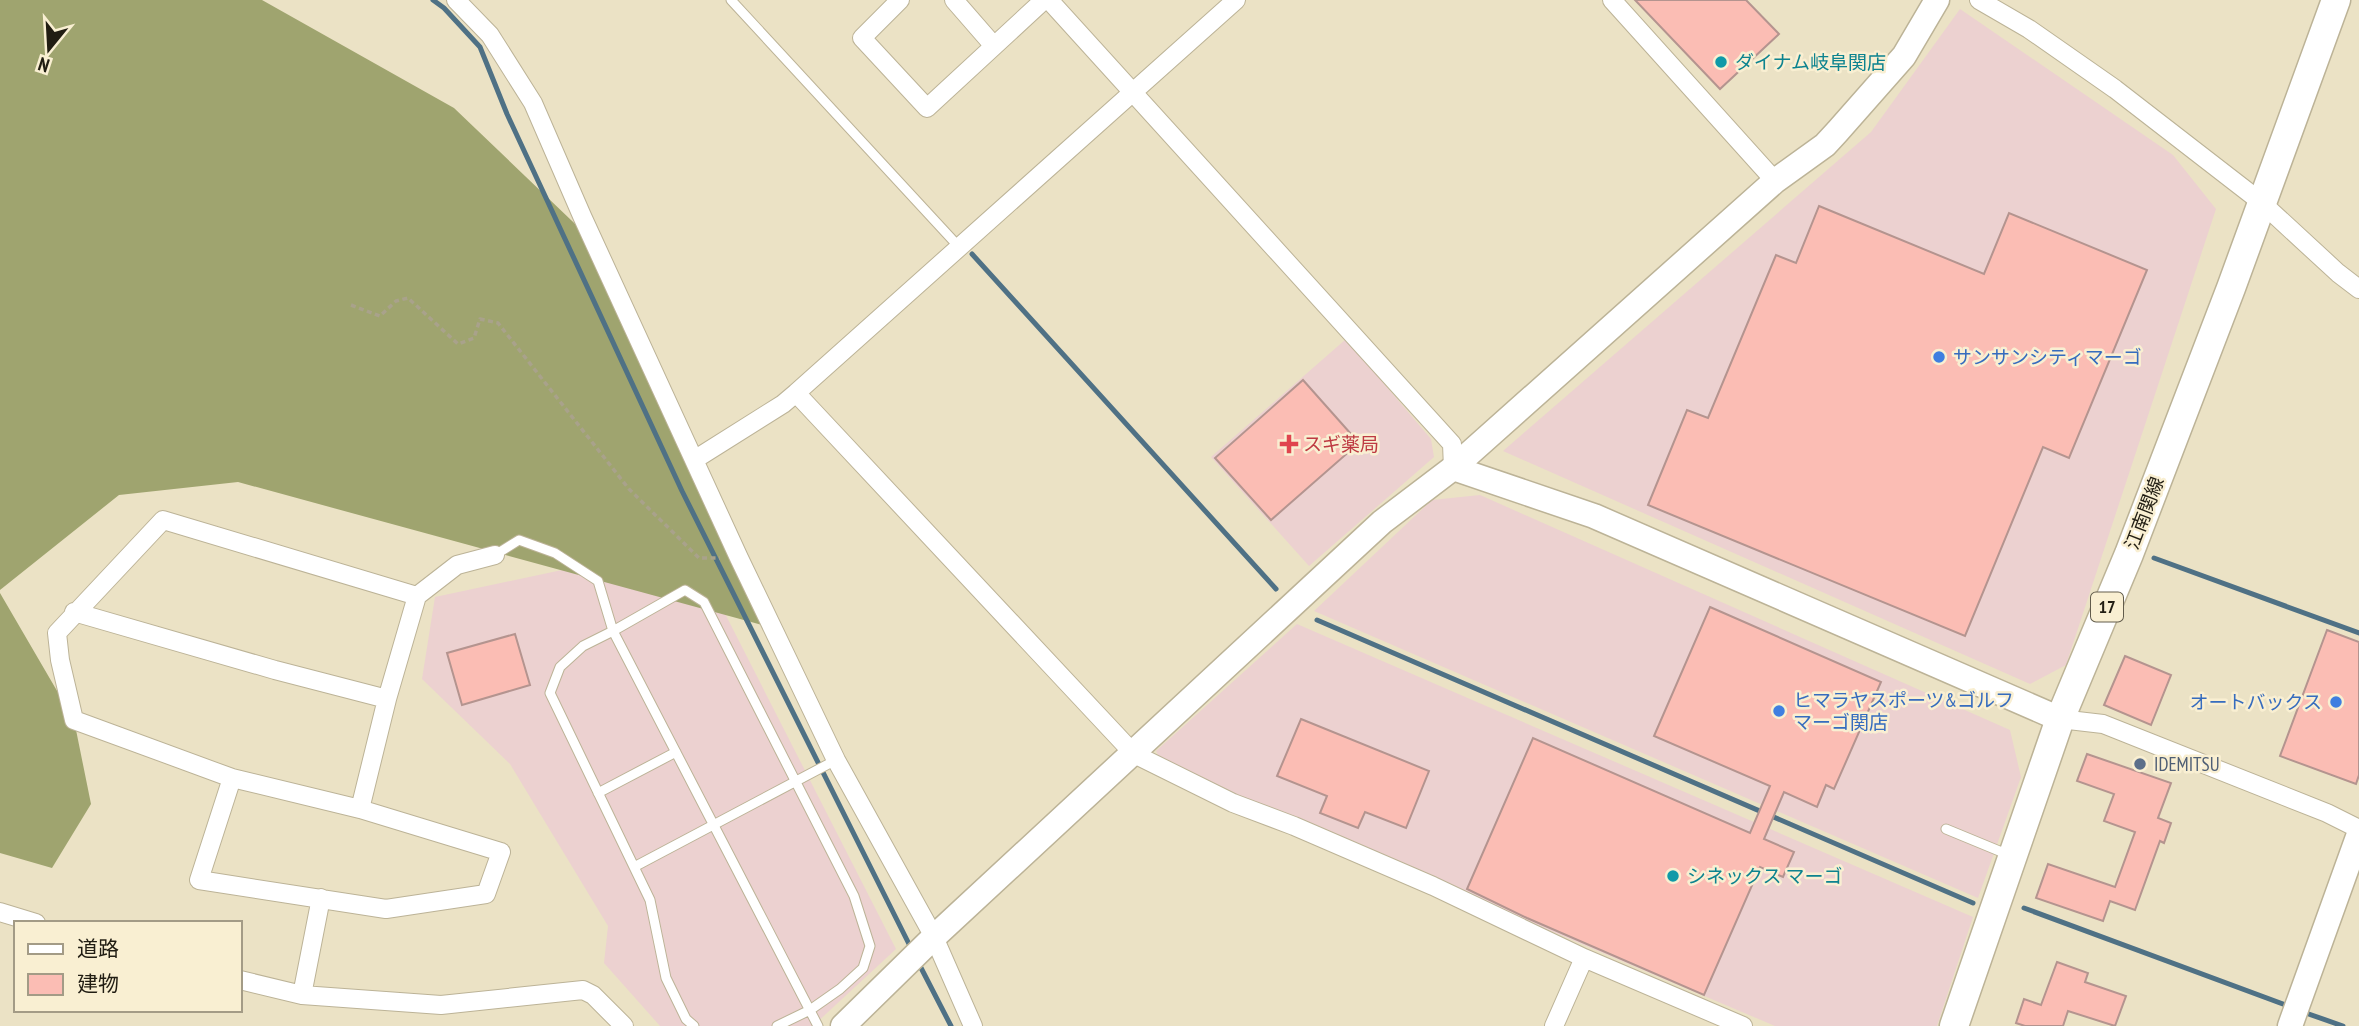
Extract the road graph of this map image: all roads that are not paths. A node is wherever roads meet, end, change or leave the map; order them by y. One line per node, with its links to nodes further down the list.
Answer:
1 (456, 0): 18 (street)
2 (731, 0): 15 (lane)
3 (900, 0): 11 (street)
4 (954, 0): 11 (street)
5 (1047, 0): 11 (street); 12 (street)
6 (1236, 0): 12 (street)
7 (1612, 0): 13 (street)
8 (1937, 0): 13 (street)
9 (1979, 0): 14 (street)
10 (2336, 0): 14 (main road, 江南関線 / 17)
11 (995, 46)
12 (1133, 93): 15 (street); 19 (street)
13 (1775, 181): 19 (street)
14 (2264, 196): 16 (street); 25 (main road, 江南関線 / 17)
15 (960, 248): 17 (street)
16 (2359, 289)
17 (796, 393): 18 (street); 27 (street)
18 (694, 460): 28 (street)
19 (1453, 468): 25 (street); 27 (street)
20 (495, 555): 21 (street); 23 (lane)
21 (417, 596): 22 (street); 24 (street)
22 (74, 612): 24 (street); 29 (street)
23 (613, 631): 26 (lane); 30 (lane); 31 (lane)
24 (387, 699): 32 (street)
25 (2060, 719): 34 (street); 36 (main road, 江南関線 / 17)
26 (676, 752): 31 (lane); 33 (lane)
27 (1134, 754): 41 (street); 42 (street)
28 (836, 760): 30 (lane); 41 (street)
29 (232, 778): 32 (street); 38 (street)
30 (796, 780): 33 (lane); 45 (lane)
31 (598, 793): 37 (lane)
32 (360, 809): 38 (street)
33 (713, 825): 37 (lane); 45 (lane)
34 (2358, 826): 46 (street)
35 (1946, 829): 36 (lane)
36 (2012, 856): 55 (main road, 江南関線 / 17)
37 (634, 867): 48 (lane)
38 (321, 898): 44 (street)
39 (0, 912): 40 (street)
40 (29, 921)
41 (934, 937): 51 (street); 52 (street)
42 (1584, 958): 53 (street); 54 (street)
43 (242, 980): 44 (street)
44 (302, 995): 47 (street)
45 (810, 1010): 49 (lane); 50 (lane)
46 (2294, 1013)
47 (624, 1026)
48 (694, 1026)
49 (777, 1026)
50 (818, 1026)
51 (843, 1026)
52 (973, 1026)
53 (1554, 1026)
54 (1743, 1026)
55 (1954, 1026)

